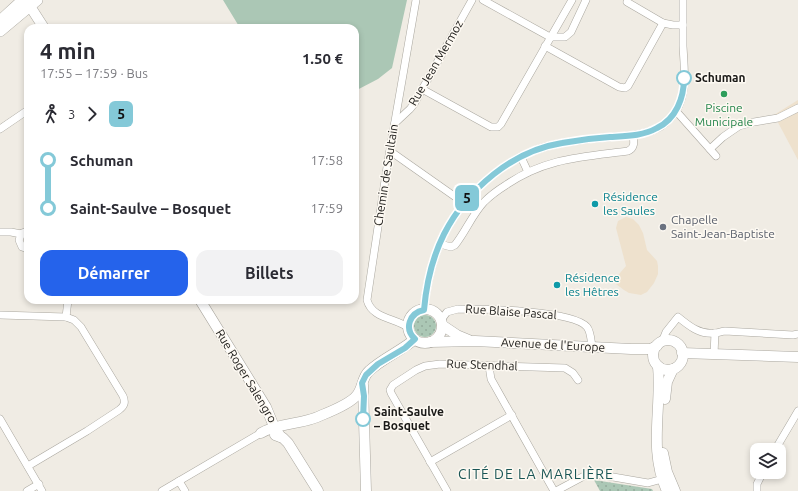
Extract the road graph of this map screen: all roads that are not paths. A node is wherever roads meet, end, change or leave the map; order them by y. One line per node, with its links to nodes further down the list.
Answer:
1 (416, 0): 20 (street, Chemin de Saultain)
2 (472, 0): 16 (street, Rue Jean Mermoz)
3 (483, 0): 14 (street)
4 (572, 0): 14 (street)
5 (586, 0): 14 (street)
6 (683, 0): 12 (street)
7 (29, 2): 9 (main road); 11 (street); 13 (main road)
8 (627, 2): 10 (street)
9 (0, 21)
10 (663, 23): 12 (street); 15 (street)
11 (42, 24)
12 (683, 25): 18 (street)
13 (0, 31)
14 (550, 37): 15 (street)
15 (545, 46): 16 (street)
16 (422, 89): 20 (street, Rue Jean Mermoz)
17 (798, 108): 23 (street)
18 (676, 111): 22 (street); 23 (street)
19 (24, 113): 21 (street)
20 (395, 123): 24 (street, Chemin de Saultain)
21 (0, 129)
22 (633, 135): 26 (street); 27 (street)
23 (710, 149): 25 (street)
24 (390, 151): 28 (street); 40 (street, Chemin de Saultain)
25 (716, 156)
26 (521, 157): 27 (street); 28 (street)
27 (528, 172): 32 (street)
28 (464, 203): 32 (street)
29 (0, 232): 31 (street)
30 (24, 232): 31 (street)
31 (20, 234): 33 (street)
32 (440, 244): 36 (street)
33 (24, 248)
34 (68, 304): 38 (street)
35 (202, 304): 63 (street, Rue Roger Salengro)
36 (424, 310): 39 (street); 40 (street)
37 (0, 315): 38 (street)
38 (66, 317): 68 (street)
39 (441, 323): 44 (street, Avenue de l'Europe); 45 (street); 47 (street, Rue Blaise Pascal)
40 (409, 328): 43 (street)
41 (715, 333): 42 (street); 46 (street); 50 (street)
42 (798, 334)
43 (415, 339): 45 (street); 56 (street)
44 (475, 341): 45 (street, Avenue de l'Europe); 47 (street, Avenue de l'Europe)
45 (430, 342)
46 (659, 344): 48 (street, Avenue de l'Europe); 49 (street); 52 (street)
47 (592, 347): 48 (street, Avenue de l'Europe)
48 (631, 350): 52 (street, Avenue de l'Europe)
49 (682, 353): 50 (street); 54 (street)
50 (714, 354): 51 (street)
51 (798, 357)
52 (657, 364): 54 (street); 69 (street)
53 (489, 366): 55 (street, Rue Stendhal); 60 (street); 67 (street, Rue Stendhal)
54 (673, 369): 69 (street)
55 (578, 380)
56 (362, 383): 57 (street); 58 (street)
57 (352, 400): 58 (street); 62 (street, Rue Roger Salengro)
58 (363, 408): 77 (street)
59 (798, 410): 66 (street)
60 (512, 415): 67 (street); 79 (street)
61 (0, 419): 68 (street)
62 (299, 422): 63 (street, Rue Roger Salengro); 65 (street)
63 (274, 427): 64 (street); 65 (street)
64 (260, 433): 65 (street); 71 (street)
65 (284, 440): 76 (street)
66 (779, 443)
67 (430, 462): 78 (street)
68 (28, 466): 72 (street)
69 (665, 478): 79 (street); 80 (street); 81 (street)
70 (760, 479): 82 (street)
71 (179, 481): 74 (street); 75 (street)
72 (40, 488): 73 (street)
73 (27, 491)
74 (162, 491)
75 (184, 491)
76 (318, 491)
77 (366, 491)
78 (447, 491)
79 (555, 491)
80 (667, 491)
81 (675, 491)
82 (756, 491)

